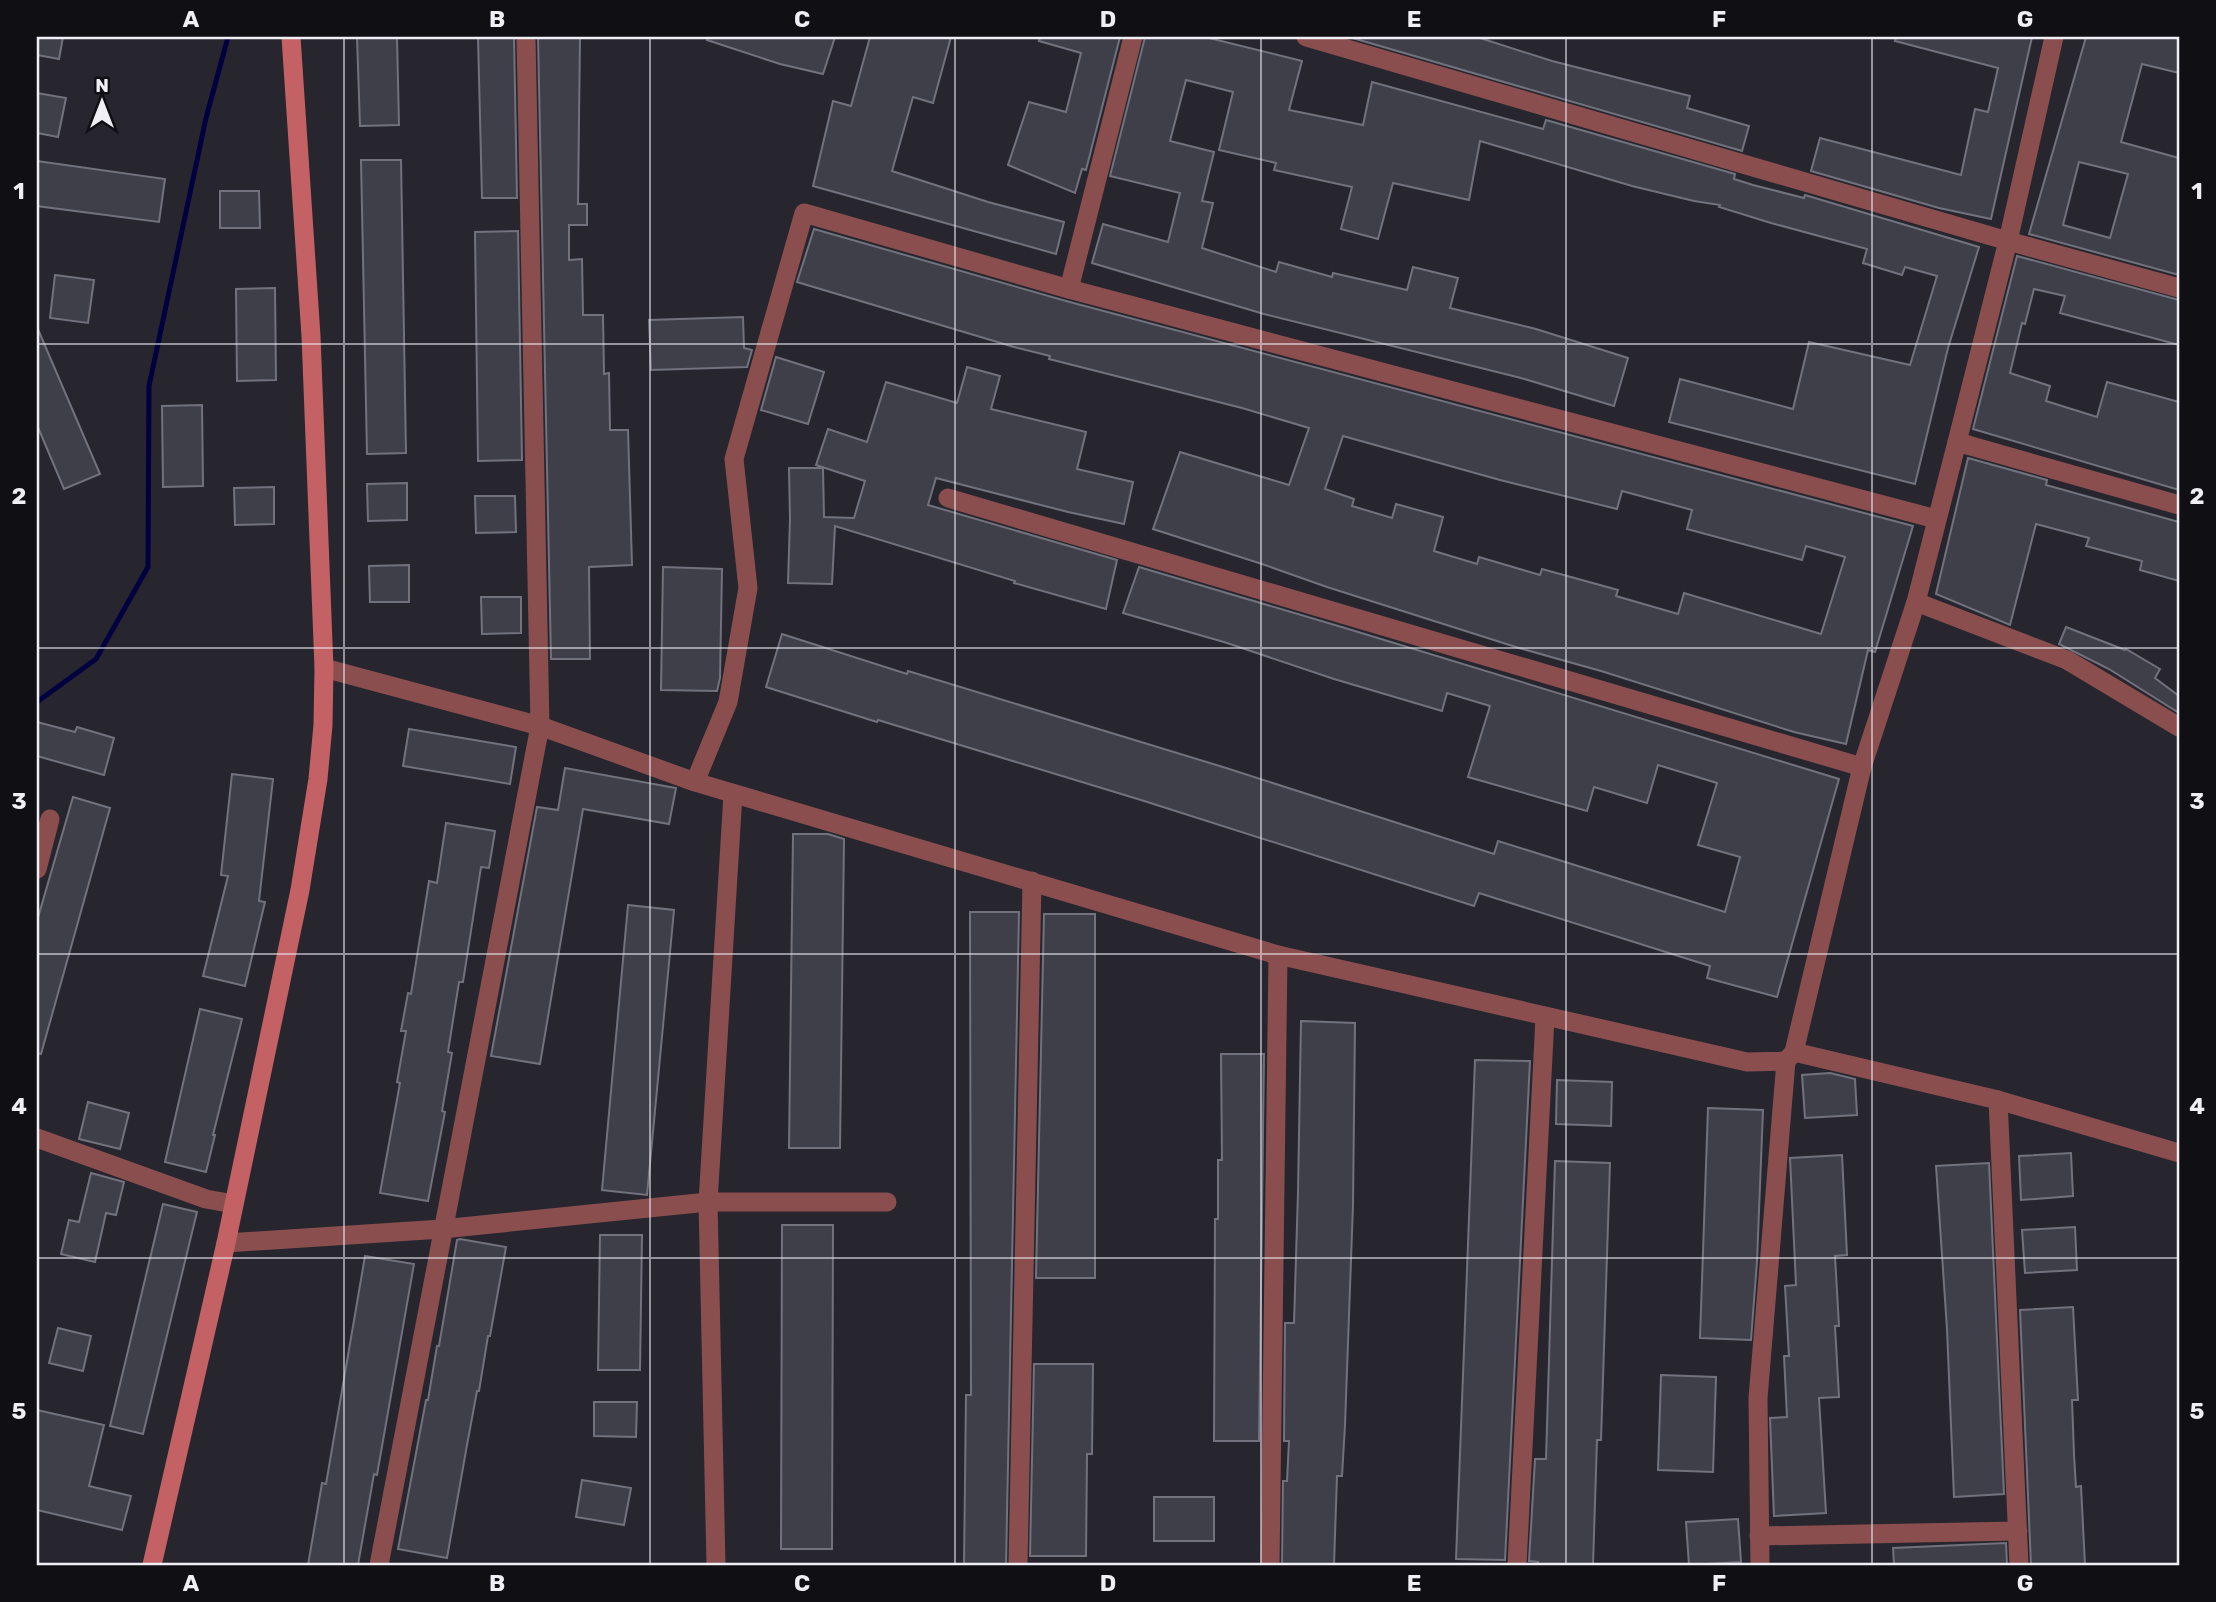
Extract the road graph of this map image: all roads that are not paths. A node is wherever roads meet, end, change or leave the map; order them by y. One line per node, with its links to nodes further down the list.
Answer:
1 (291, 37): 14 (main road)
2 (526, 37): 15 (street)
3 (1133, 37): 8 (street)
4 (1306, 37): 6 (street)
5 (2054, 37): 6 (street)
6 (2008, 241): 7 (street); 9 (street)
7 (2179, 288)
8 (1069, 289): 12 (street); 18 (street)
9 (1957, 442): 11 (street); 12 (street)
10 (948, 498): 17 (street)
11 (2179, 505)
12 (1936, 519): 13 (street)
13 (1916, 601): 16 (street); 17 (street)
14 (324, 668): 15 (street); 31 (main road)
15 (540, 726): 18 (street); 32 (street)
16 (2179, 727)
17 (1862, 767): 25 (street)
18 (695, 782): 19 (street)
19 (733, 794): 22 (street); 29 (street)
20 (50, 819): 21 (street)
21 (37, 869)
22 (1032, 881): 23 (street); 39 (street)
23 (1278, 955): 24 (street); 40 (street)
24 (1545, 1017): 25 (street); 41 (street)
25 (1790, 1057): 26 (street); 35 (street)
26 (1998, 1100): 28 (street); 34 (street)
27 (37, 1138): 31 (street)
28 (2179, 1153)
29 (708, 1202): 30 (street); 32 (street); 38 (street)
30 (887, 1202)
31 (234, 1204): 33 (main road)
32 (442, 1229): 33 (street); 37 (street)
33 (226, 1243): 36 (main road)
34 (2018, 1531): 35 (street); 43 (street)
35 (1759, 1536): 42 (street)
36 (152, 1565)
37 (379, 1565)
38 (716, 1565)
39 (1018, 1565)
40 (1270, 1565)
41 (1517, 1565)
42 (1760, 1565)
43 (2019, 1565)

